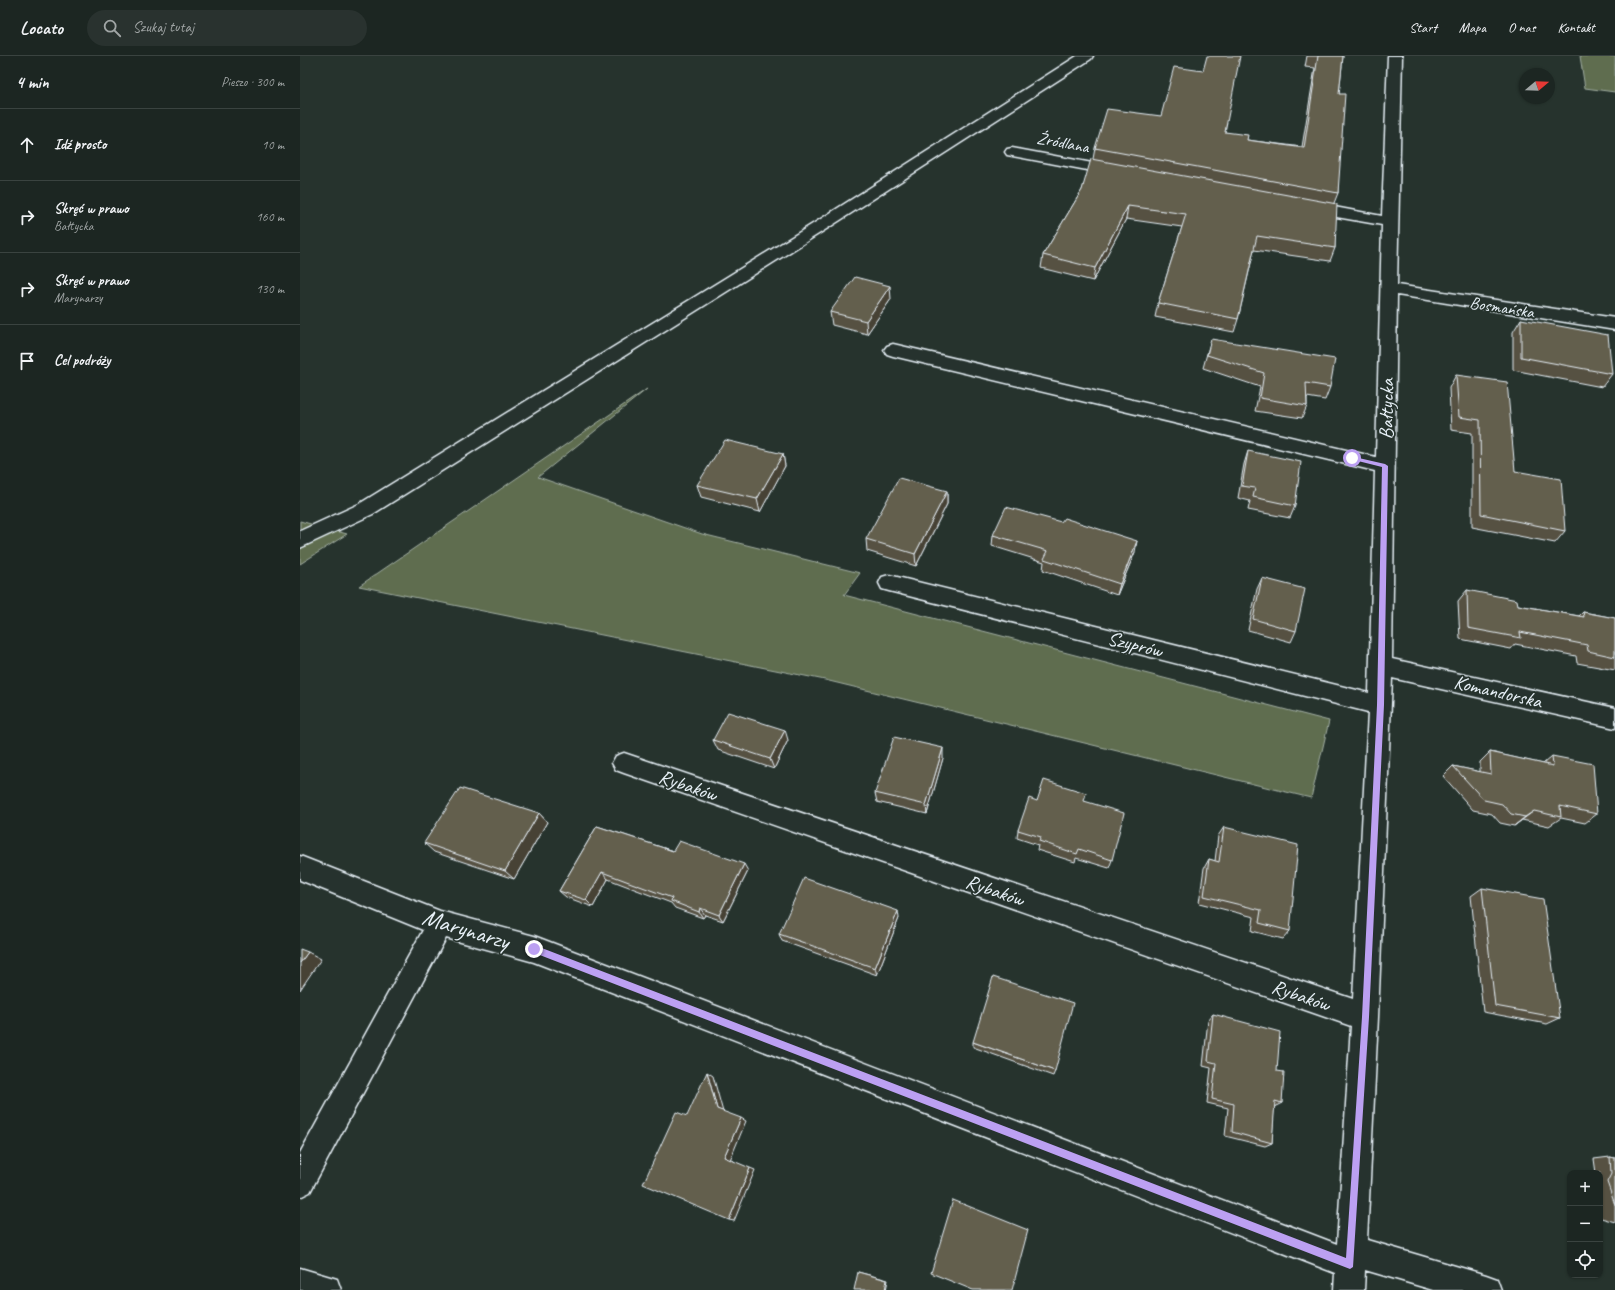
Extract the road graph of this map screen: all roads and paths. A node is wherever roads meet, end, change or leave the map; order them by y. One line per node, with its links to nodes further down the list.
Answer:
1 (1086, 56): 11 (street)
2 (1395, 56): 6 (street, Bałtycka)
3 (1012, 152): 4 (street, Źródlana)
4 (1129, 174)
5 (1293, 204): 6 (street)
6 (1390, 222): 7 (street, Bałtycka)
7 (1389, 289): 8 (street, Bosmańska); 10 (street, Bałtycka)
8 (1615, 324)
9 (893, 350): 10 (street)
10 (1385, 466): 13 (street, Bałtycka)
11 (300, 540)
12 (889, 583): 14 (street, Szyprów)
13 (1381, 666): 14 (street, Bałtycka); 15 (street, Komandorska)
14 (1380, 705): 19 (street, Bałtycka)
15 (1615, 718)
16 (624, 763): 19 (street, Rybaków)
17 (300, 868): 18 (street, Marynarzy)
18 (440, 924): 20 (street); 21 (street, Marynarzy)
19 (1366, 1017): 21 (street, Bałtycka)
20 (300, 1182)
21 (1350, 1268): 24 (street, Marynarzy)
22 (300, 1283): 23 (street)
23 (326, 1290)
24 (1486, 1290)

